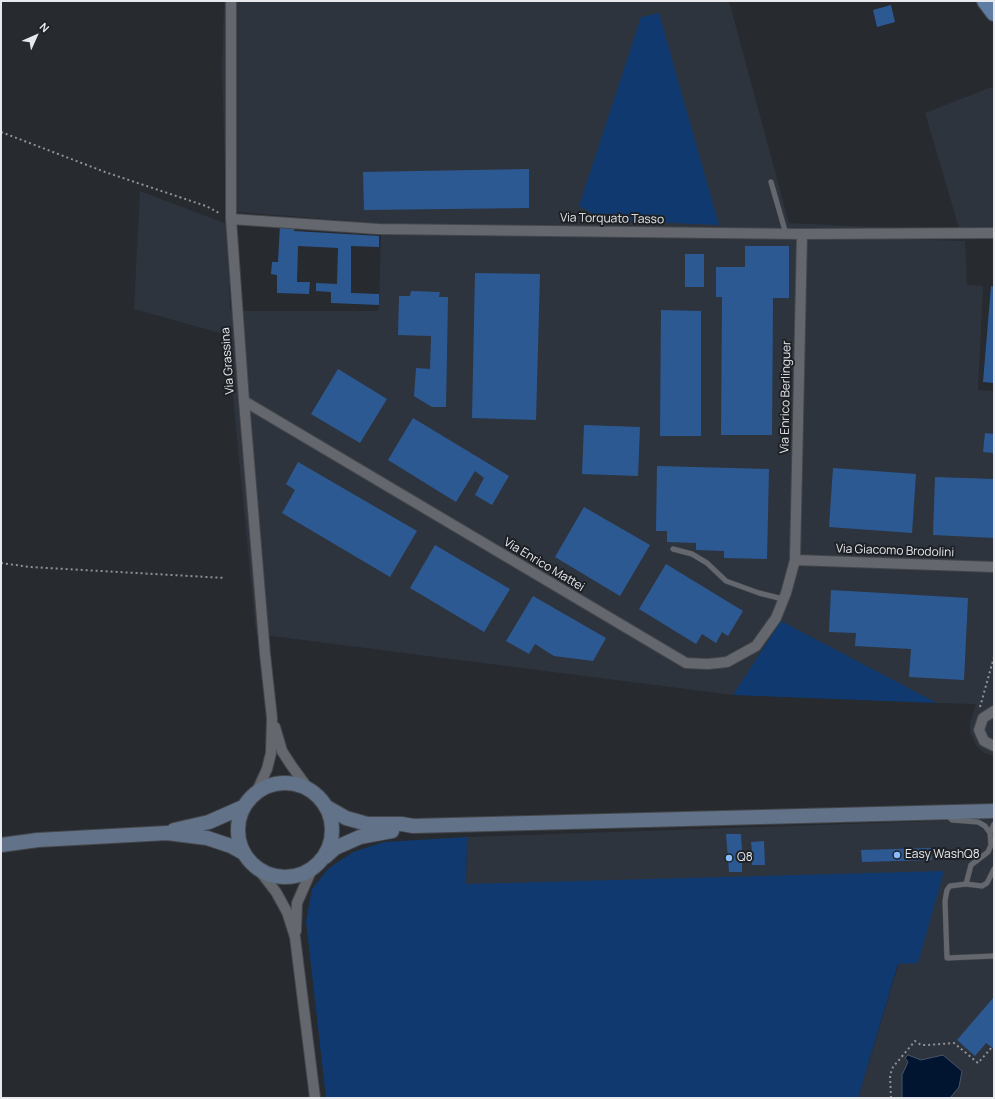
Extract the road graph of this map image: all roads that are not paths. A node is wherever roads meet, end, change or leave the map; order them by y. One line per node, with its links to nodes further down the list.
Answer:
1 (231, 1): 5 (street, Via Grassina)
2 (985, 1): 3 (main road)
3 (994, 13)
4 (771, 182): 7 (lane)
5 (231, 219): 7 (street, Via Torquato Tasso); 9 (street, Via Grassina)
6 (994, 232): 8 (street, Via Torquato Tasso)
7 (786, 234): 8 (street, Via Torquato Tasso)
8 (802, 234): 11 (street, Via Enrico Berlinguer)
9 (244, 402): 13 (street, Via Enrico Mattei); 16 (street, Via Grassina)
10 (673, 548): 13 (lane)
11 (795, 560): 12 (street, Via Giacomo Brodolini); 13 (street, Via Enrico Mattei)
12 (994, 567)
13 (783, 599)
14 (994, 702): 15 (street)
15 (988, 714): 17 (street)
16 (272, 718): 18 (street, Via Grassina); 19 (street, Via Grassina)
17 (994, 746)
18 (310, 791): 19 (main road); 20 (main road)
19 (256, 793): 21 (main road)
20 (325, 806): 25 (main road); 30 (main road)
21 (243, 807): 26 (main road); 29 (main road)
22 (994, 811): 23 (main road)
23 (943, 812): 25 (main road); 27 (lane)
24 (994, 824): 27 (lane)
25 (413, 826): 30 (main road)
26 (167, 833): 28 (main road); 29 (main road)
27 (990, 833): 34 (lane)
28 (1, 845)
29 (242, 852): 33 (main road)
30 (323, 858): 31 (main road)
31 (312, 869): 33 (main road); 35 (street)
32 (994, 869): 34 (lane)
33 (259, 870): 35 (street)
34 (966, 884): 36 (lane)
35 (295, 937): 37 (street)
36 (994, 956)
37 (315, 1098)

